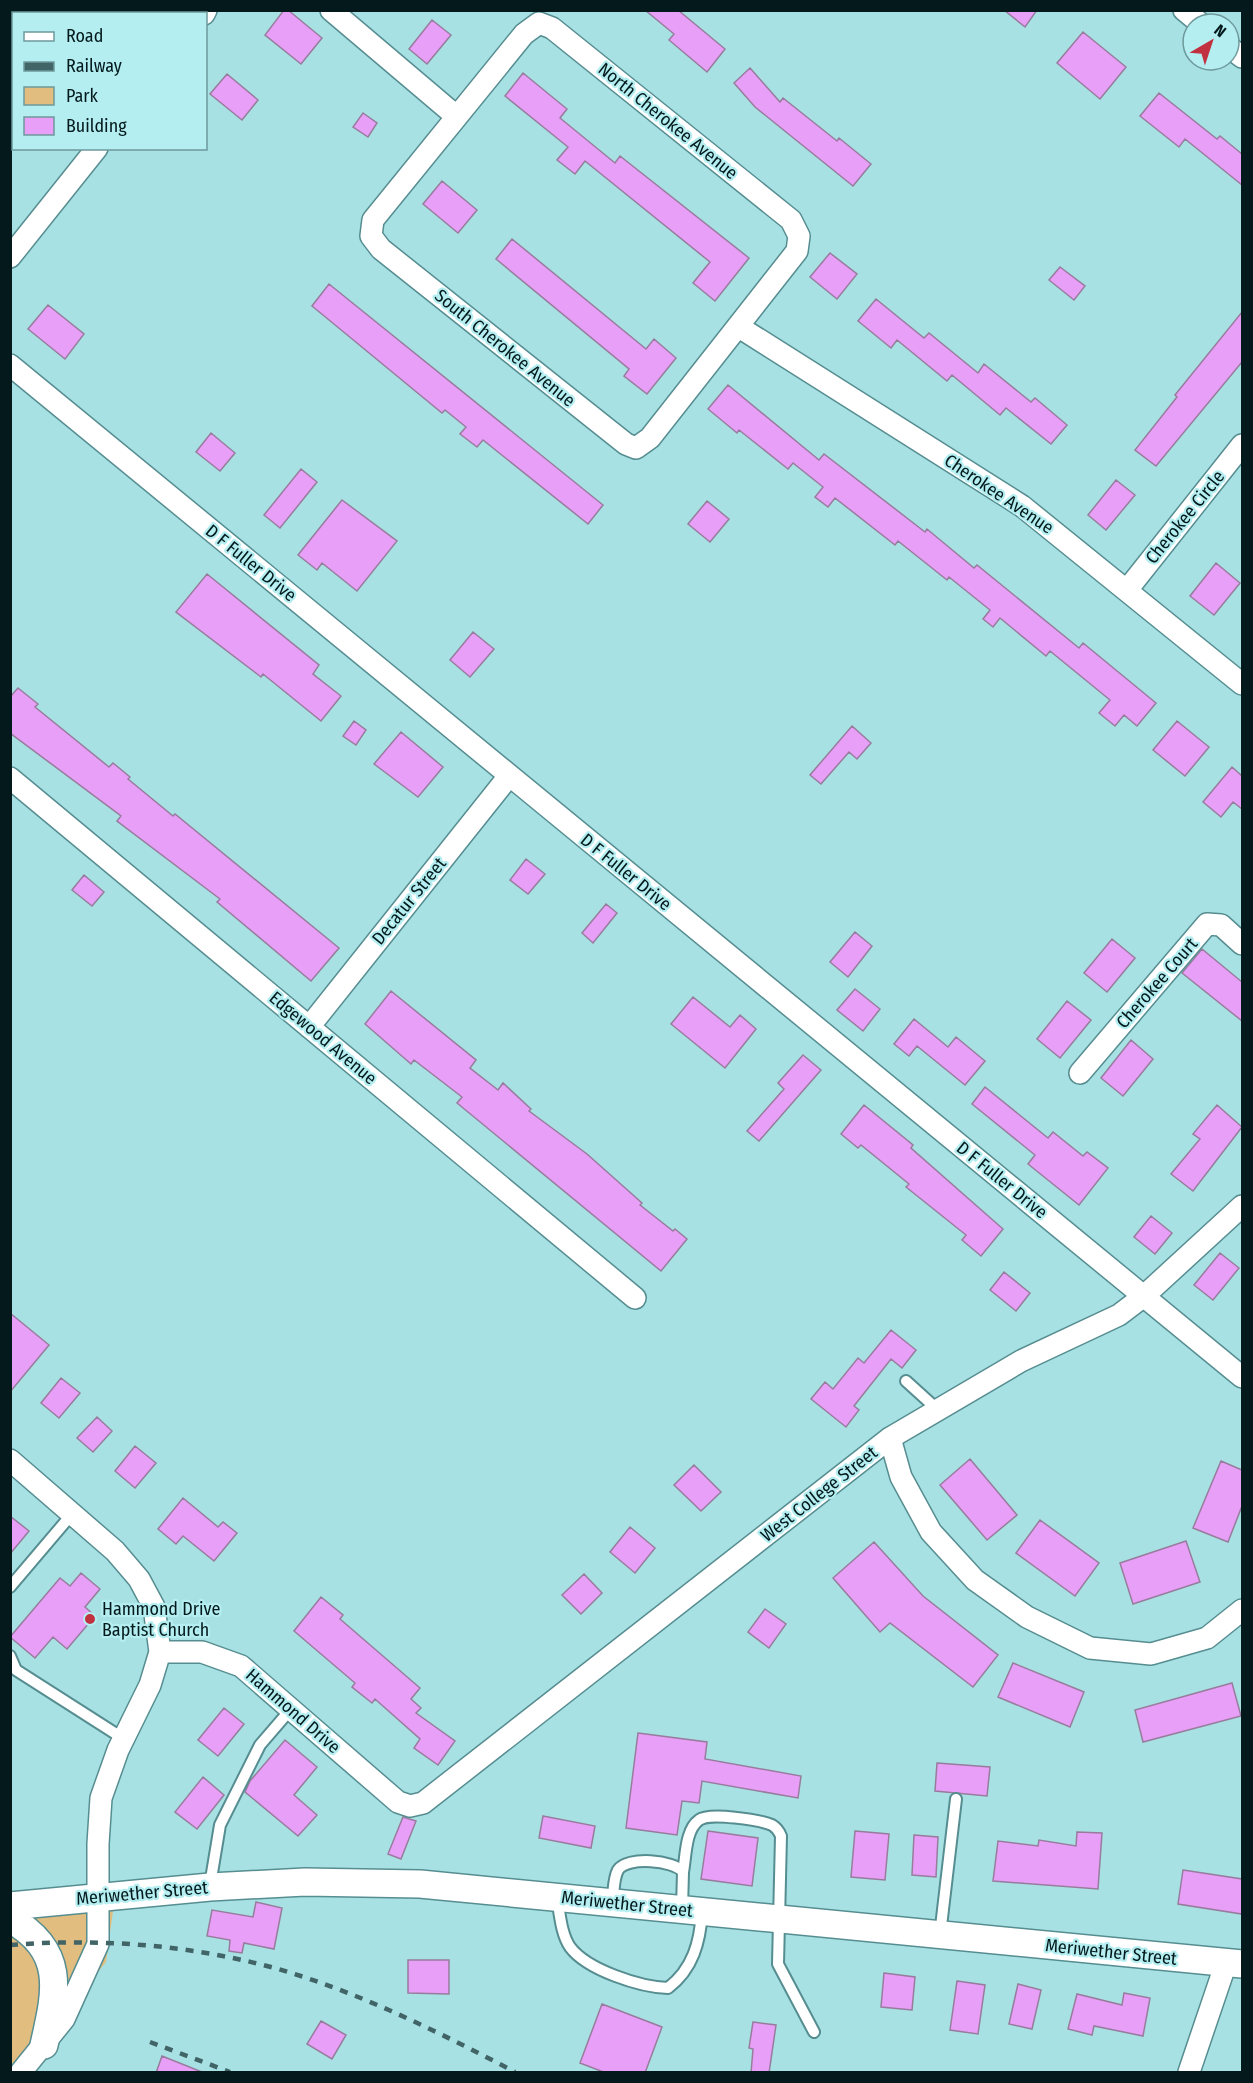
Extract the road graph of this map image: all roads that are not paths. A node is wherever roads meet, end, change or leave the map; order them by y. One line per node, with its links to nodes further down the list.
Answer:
1 (331, 10): 2 (street)
2 (456, 116): 5 (street, North Cherokee Avenue); 5 (street, South Cherokee Avenue)
3 (95, 150): 4 (street)
4 (10, 257)
5 (739, 327): 8 (street, Cherokee Avenue)
6 (10, 365): 10 (street, D F Fuller Drive)
7 (1242, 445): 8 (street, Cherokee Circle)
8 (1127, 590): 9 (street, Cherokee Avenue)
9 (1242, 684)
10 (509, 776): 13 (street, Decatur Street); 16 (street, D F Fuller Drive)
11 (10, 778): 13 (street, Edgewood Avenue)
12 (1242, 944): 14 (street, Cherokee Court)
13 (309, 1027): 17 (street, Edgewood Avenue)
14 (1080, 1073)
15 (1242, 1206): 16 (street, West College Street)
16 (1144, 1296): 18 (street, D F Fuller Drive); 20 (street, West College Street)
17 (635, 1298)
18 (1242, 1377)
19 (906, 1381): 20 (lane)
20 (938, 1410): 21 (street, West College Street)
21 (890, 1438): 25 (street); 31 (street, West College Street)
22 (10, 1460): 23 (street)
23 (72, 1514): 24 (lane); 26 (street)
24 (10, 1587)
25 (1242, 1610)
26 (160, 1652): 28 (street, Hammond Drive); 29 (street)
27 (10, 1656): 29 (lane)
28 (291, 1709): 31 (street, Hammond Drive); 33 (lane)
29 (124, 1739): 34 (street)
30 (956, 1799): 41 (lane)
31 (410, 1806)
32 (683, 1872): 36 (lane); 38 (lane); 39 (lane)
33 (210, 1887): 34 (street, Meriwether Street); 35 (street, Meriwether Street)
34 (100, 1897): 37 (street, Meriwether Street); 44 (street)
35 (557, 1898): 36 (street, Meriwether Street); 38 (lane)
36 (612, 1903): 38 (street, Meriwether Street)
37 (10, 1906)
38 (692, 1911): 39 (street, Meriwether Street)
39 (777, 1918): 41 (street, Meriwether Street); 43 (lane)
40 (10, 1919): 44 (street)
41 (940, 1935): 42 (street, Meriwether Street)
42 (1234, 1964): 46 (street)
43 (814, 2032)
44 (44, 2045): 45 (street)
45 (21, 2073)
46 (1189, 2073)

